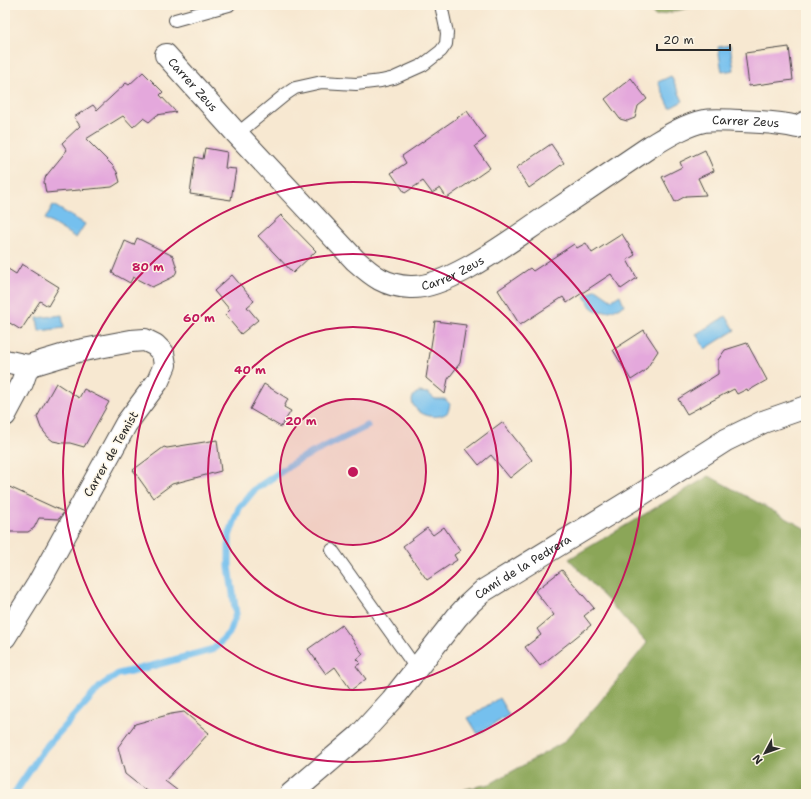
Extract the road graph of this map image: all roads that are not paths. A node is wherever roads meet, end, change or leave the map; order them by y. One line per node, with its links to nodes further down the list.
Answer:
1 (229, 5): 3 (lane)
2 (441, 5): 6 (lane)
3 (175, 20)
4 (166, 55): 6 (street, Carrer Zeus)
5 (803, 129): 6 (street, Carrer Zeus)
6 (237, 134)
7 (5, 361): 8 (street, Carrer de Temist)
8 (28, 366): 10 (street); 12 (street, Carrer de Temist)
9 (806, 407): 13 (street, Camí de la Pedrera)
10 (5, 415)
11 (332, 550): 13 (lane)
12 (5, 637)
13 (416, 668): 14 (street, Camí de la Pedrera)
14 (291, 794)

